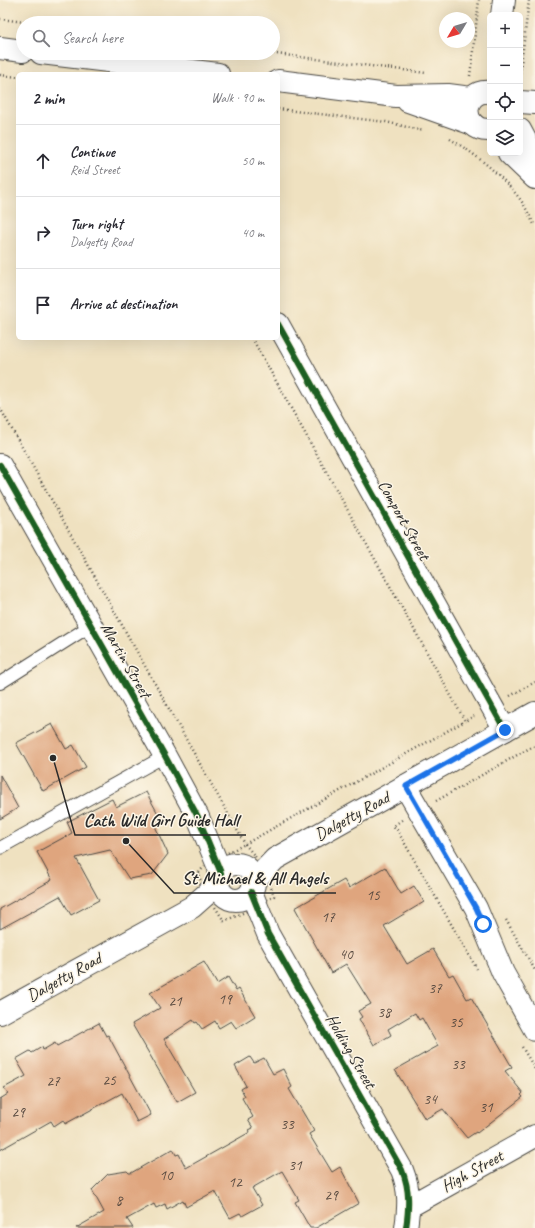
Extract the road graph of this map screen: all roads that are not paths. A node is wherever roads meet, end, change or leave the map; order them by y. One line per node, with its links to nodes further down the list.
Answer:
1 (504, 0): 2 (street)
2 (502, 12)
3 (0, 48): 4 (street)
4 (16, 50)
5 (86, 60): 6 (street)
6 (150, 70): 7 (street)
7 (184, 72)
8 (280, 82): 10 (street)
9 (481, 87): 10 (street); 13 (street)
10 (396, 96): 13 (street)
11 (523, 102): 12 (street)
12 (535, 103)
13 (483, 130)
14 (523, 142): 15 (street)
15 (526, 155): 16 (street)
16 (535, 178)
17 (280, 328): 22 (street, Comport Street)
18 (0, 465): 19 (street, Martin Street)
19 (90, 626): 20 (lane); 23 (street, Martin Street)
20 (0, 683)
21 (535, 713): 22 (street, Dalgetty Road)
22 (505, 730): 24 (street, Dalgetty Road)
23 (165, 756): 25 (lane); 26 (street, Martin Street)
24 (406, 786): 26 (street, Dalgetty Road); 28 (street)
25 (0, 848)
26 (236, 882): 27 (street, Dalgetty Road); 30 (street, Holding Street)
27 (0, 1013)
28 (527, 1036)
29 (535, 1136): 30 (street, High Street)
30 (410, 1206): 31 (street, Holding Street)
31 (406, 1228)

